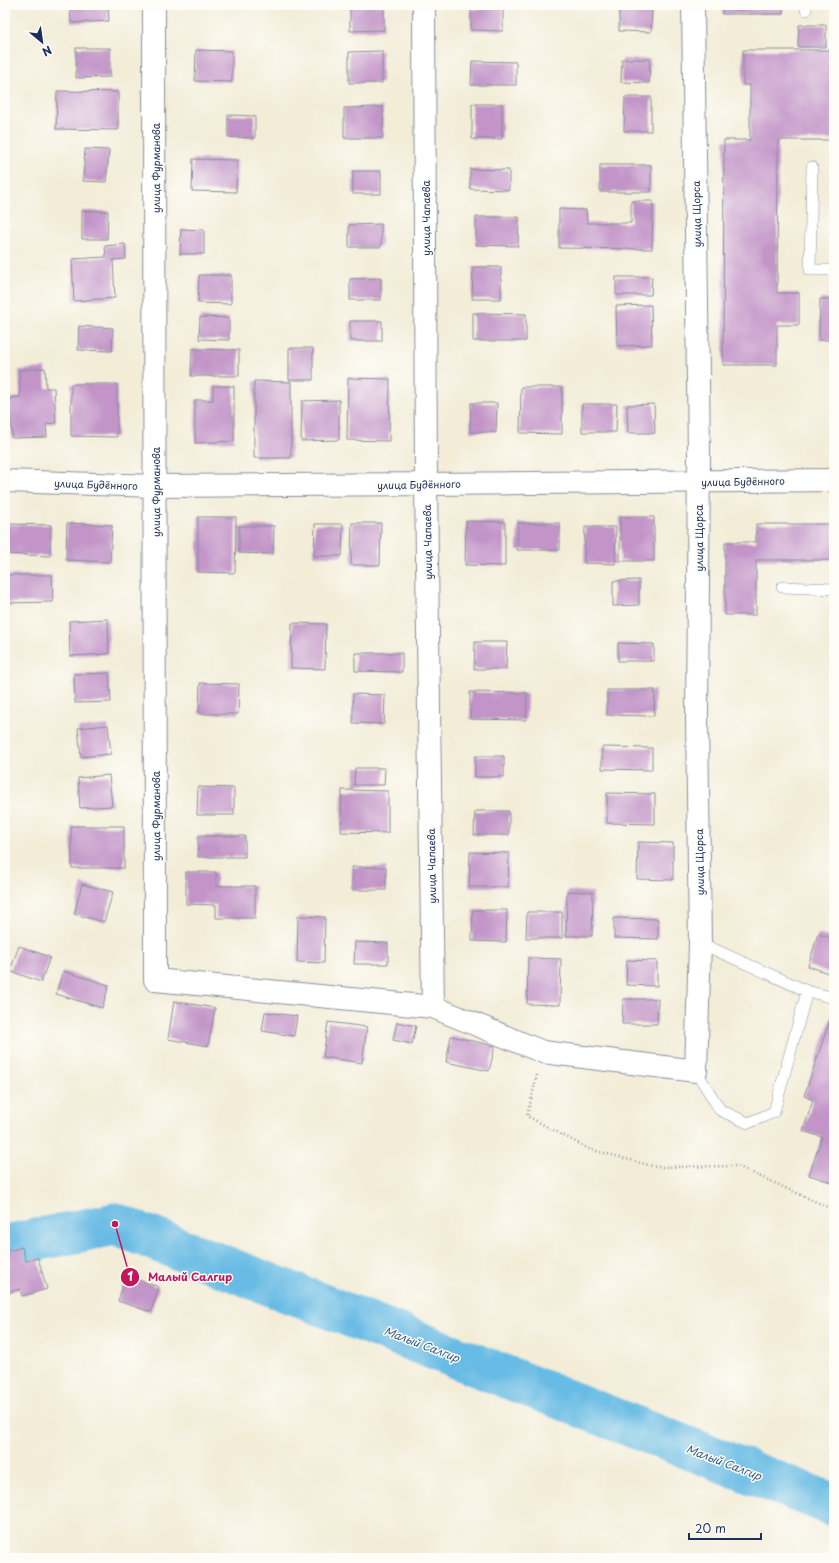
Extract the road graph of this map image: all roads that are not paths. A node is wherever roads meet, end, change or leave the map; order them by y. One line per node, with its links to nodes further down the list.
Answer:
1 (154, 5): 10 (street, улица Фурманова)
2 (424, 5): 9 (street, улица Чапаева)
3 (693, 5): 8 (street, улица Щорса)
4 (812, 167): 5 (lane)
5 (834, 270)
6 (834, 480): 8 (street, улица Будённого)
7 (5, 481): 10 (street, улица Будённого)
8 (699, 481): 9 (street, улица Будённого); 13 (street, улица Щорса)
9 (426, 484): 10 (street, улица Будённого); 16 (street, улица Чапаева)
10 (155, 486): 16 (street, улица Фурманова)
11 (782, 588): 12 (lane)
12 (834, 589)
13 (700, 943): 14 (lane); 17 (street, улица Щорса)
14 (807, 991): 15 (lane); 17 (lane)
15 (834, 998)
16 (433, 1007): 17 (street)
17 (696, 1072)

